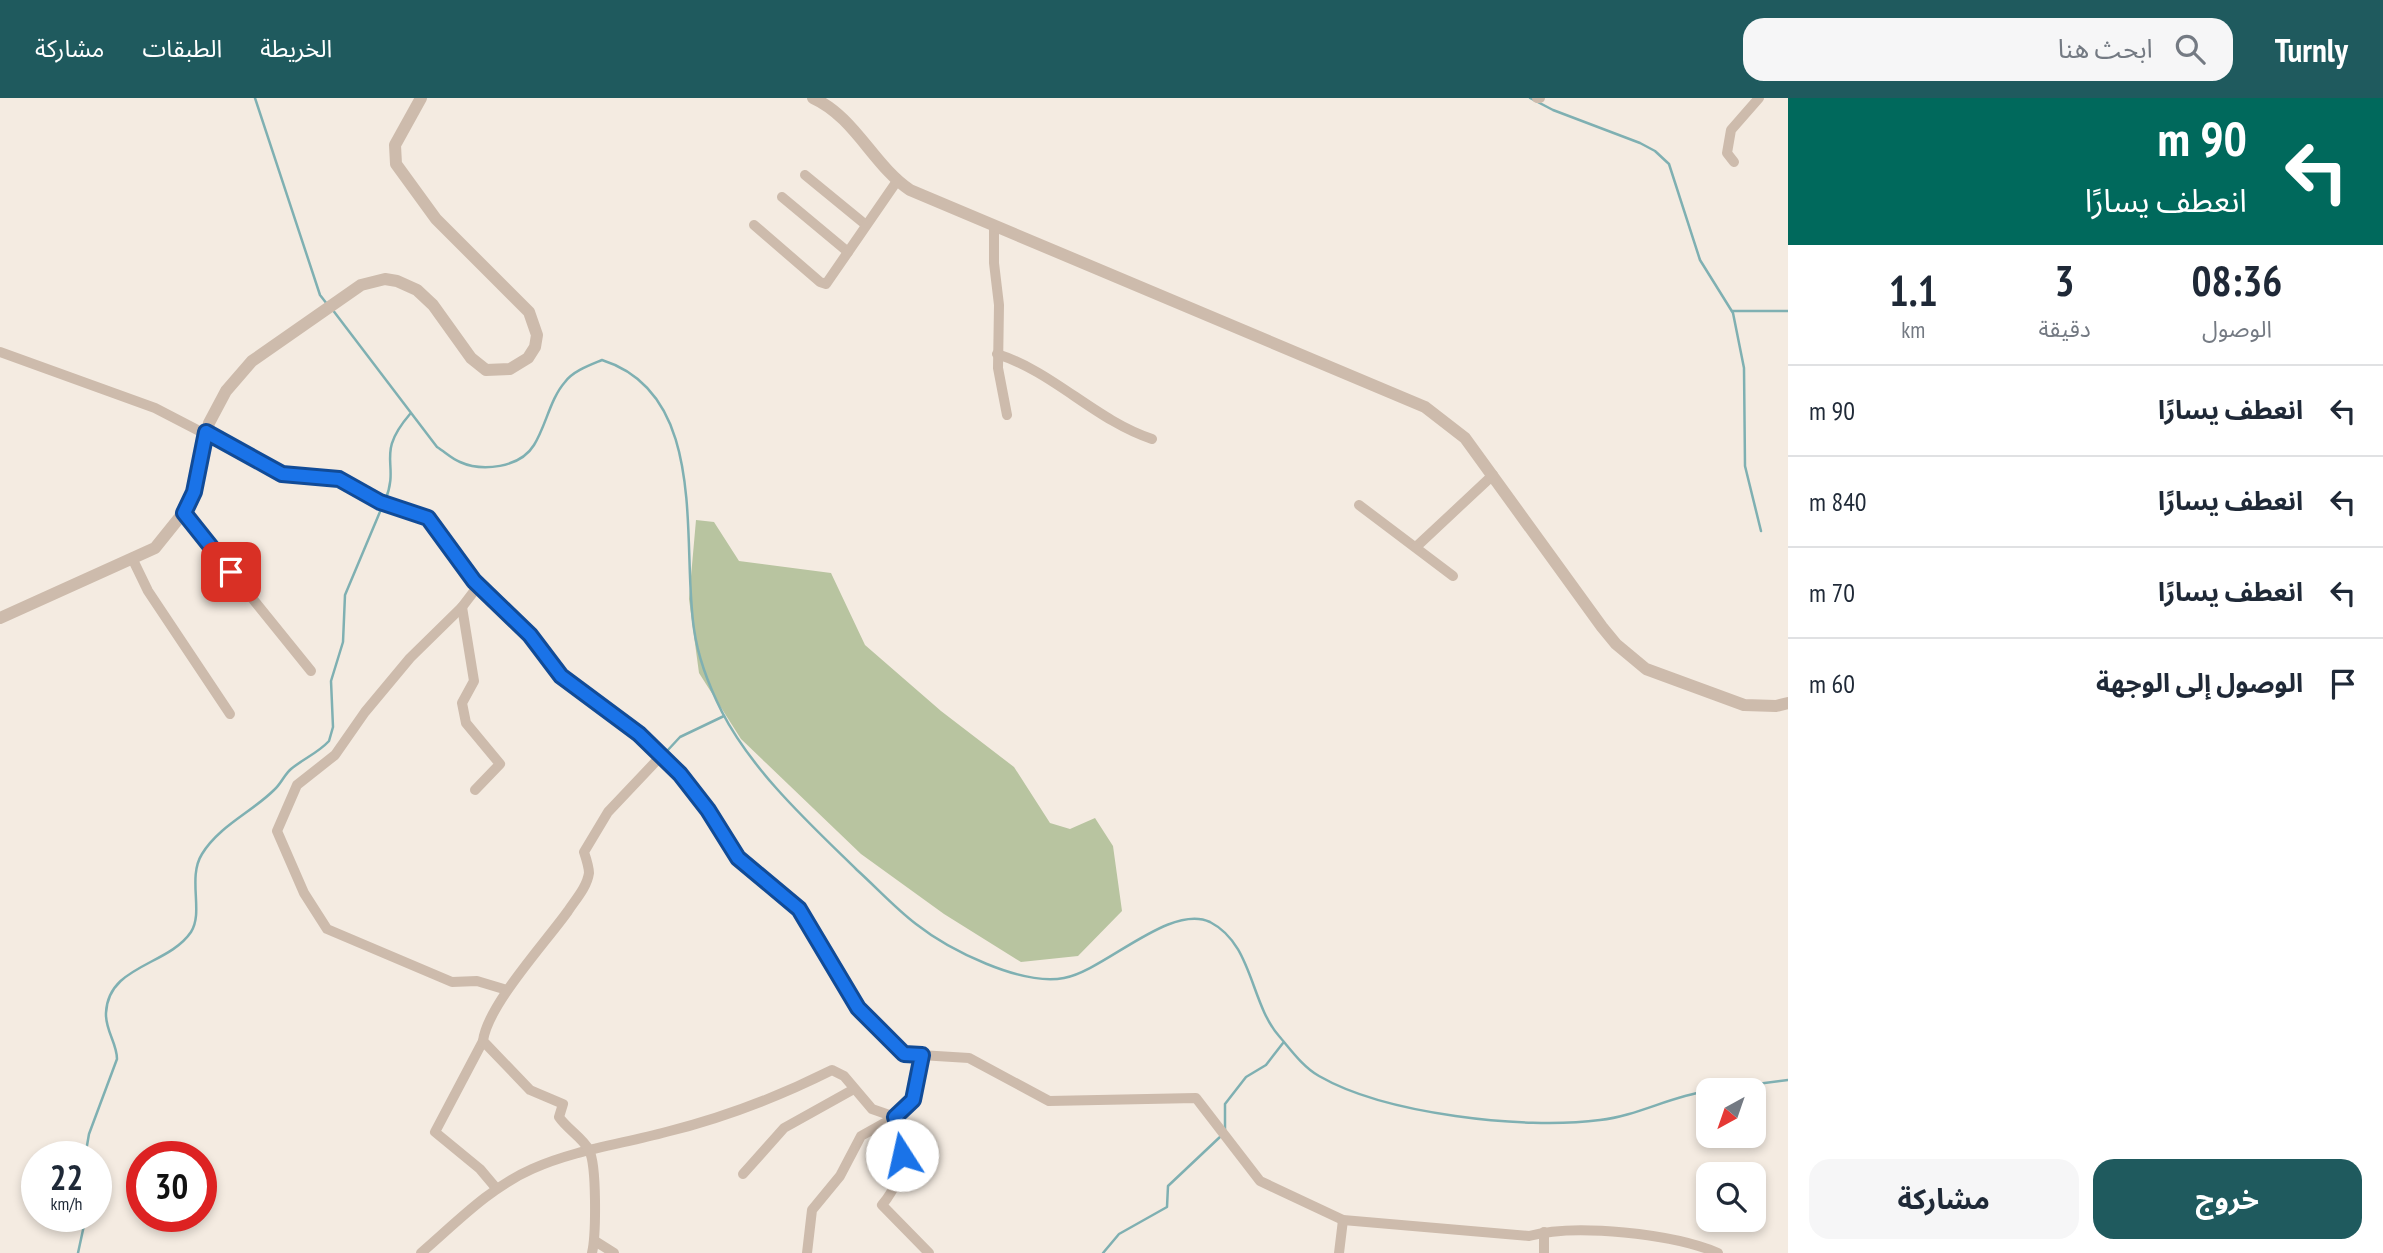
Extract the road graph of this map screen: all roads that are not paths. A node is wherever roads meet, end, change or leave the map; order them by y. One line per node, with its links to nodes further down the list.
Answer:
1 (421, 98): 15 (street)
2 (813, 98): 6 (street)
3 (1759, 98): 4 (street)
4 (1734, 162)
5 (805, 175): 9 (street)
6 (897, 181): 9 (street); 10 (street)
7 (782, 197): 11 (street)
8 (754, 225): 11 (street)
9 (866, 225): 11 (street)
10 (994, 226): 13 (street); 17 (street)
11 (848, 252)
12 (0, 352): 15 (street)
13 (997, 354): 14 (street); 16 (street)
14 (1007, 415)
15 (206, 432): 19 (street); 23 (street)
16 (1152, 439)
17 (1493, 475): 20 (street); 27 (street)
18 (1359, 505): 20 (street)
19 (184, 513): 21 (street); 26 (street)
20 (1416, 547): 22 (street)
21 (133, 560): 25 (street); 28 (street)
22 (1453, 576)
23 (478, 586): 24 (street); 29 (street)
24 (462, 607): 30 (street); 31 (street)
25 (0, 618)
26 (311, 671)
27 (1788, 703)
28 (230, 714)
29 (661, 756): 31 (street); 33 (street)
30 (475, 790)
31 (507, 990): 32 (street)
32 (484, 1041): 36 (street); 38 (street)
33 (922, 1055): 35 (street); 39 (street)
34 (853, 1089): 35 (street); 36 (street); 37 (street)
35 (895, 1117): 45 (street); 46 (street)
36 (589, 1150): 38 (street); 41 (street)
37 (743, 1174)
38 (496, 1188): 42 (street)
39 (1343, 1220): 40 (street); 47 (street)
40 (1544, 1232): 48 (street); 49 (street)
41 (595, 1241): 43 (street); 44 (street)
42 (421, 1253)
43 (592, 1253)
44 (614, 1253)
45 (807, 1253)
46 (929, 1253)
47 (1339, 1253)
48 (1544, 1253)
49 (1718, 1253)

